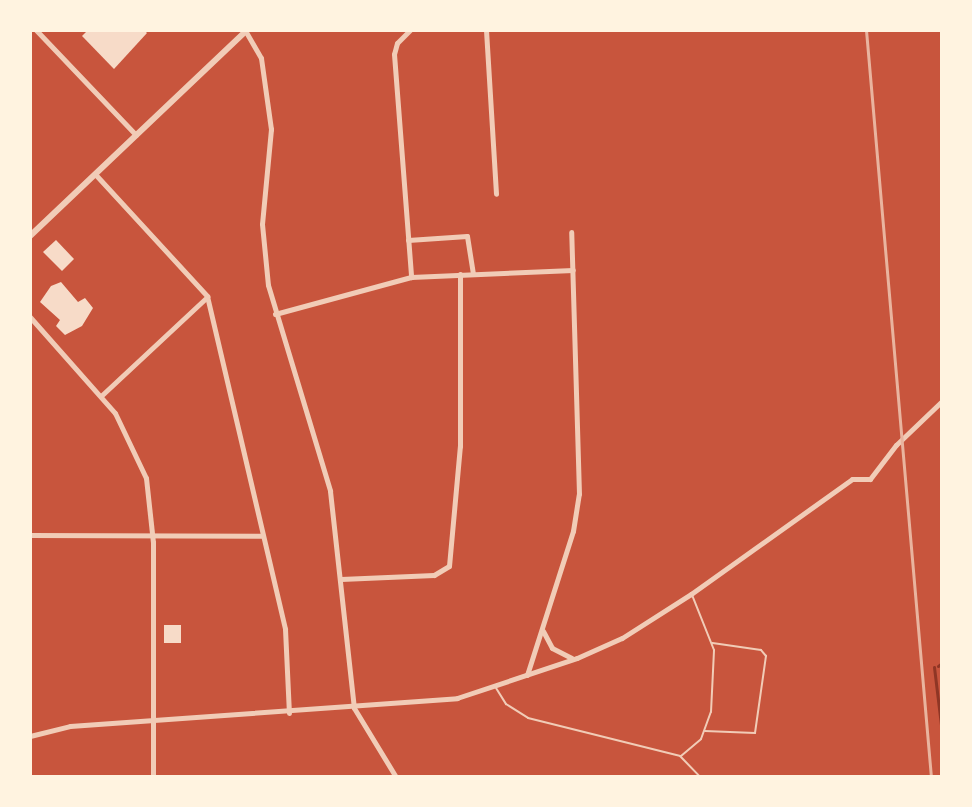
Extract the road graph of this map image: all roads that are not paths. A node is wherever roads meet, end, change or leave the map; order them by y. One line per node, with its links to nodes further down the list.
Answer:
1 (36, 30): 5 (street)
2 (410, 30): 10 (street)
3 (486, 30): 7 (street)
4 (246, 31): 5 (street); 16 (street)
5 (136, 135): 6 (street)
6 (95, 174): 9 (street); 15 (street)
7 (496, 194)
8 (571, 232): 11 (street)
9 (30, 236)
10 (408, 240): 12 (street); 14 (street)
11 (573, 270): 12 (street); 25 (street)
12 (473, 273): 13 (street)
13 (460, 274): 14 (street); 23 (street)
14 (411, 277): 16 (street)
15 (207, 296): 18 (street); 21 (street)
16 (275, 314): 23 (street)
17 (30, 317): 18 (street)
18 (102, 395): 22 (street)
19 (942, 401): 24 (street)
20 (30, 535): 22 (street)
21 (262, 536): 22 (street); 31 (street)
22 (153, 537): 32 (street)
23 (341, 579): 30 (street)
24 (691, 594): 26 (lane); 27 (street)
25 (543, 630): 27 (street); 28 (street)
26 (712, 643): 33 (lane); 33 (lane)
27 (577, 658): 28 (street)
28 (527, 676): 29 (street)
29 (496, 687): 30 (street); 35 (lane)
30 (354, 708): 31 (street); 37 (street)
31 (289, 713): 32 (street)
32 (154, 723): 34 (street); 36 (street)
33 (705, 731): 35 (lane)
34 (30, 736)
35 (680, 756): 38 (lane)
36 (153, 777)
37 (396, 777)
38 (700, 777)

